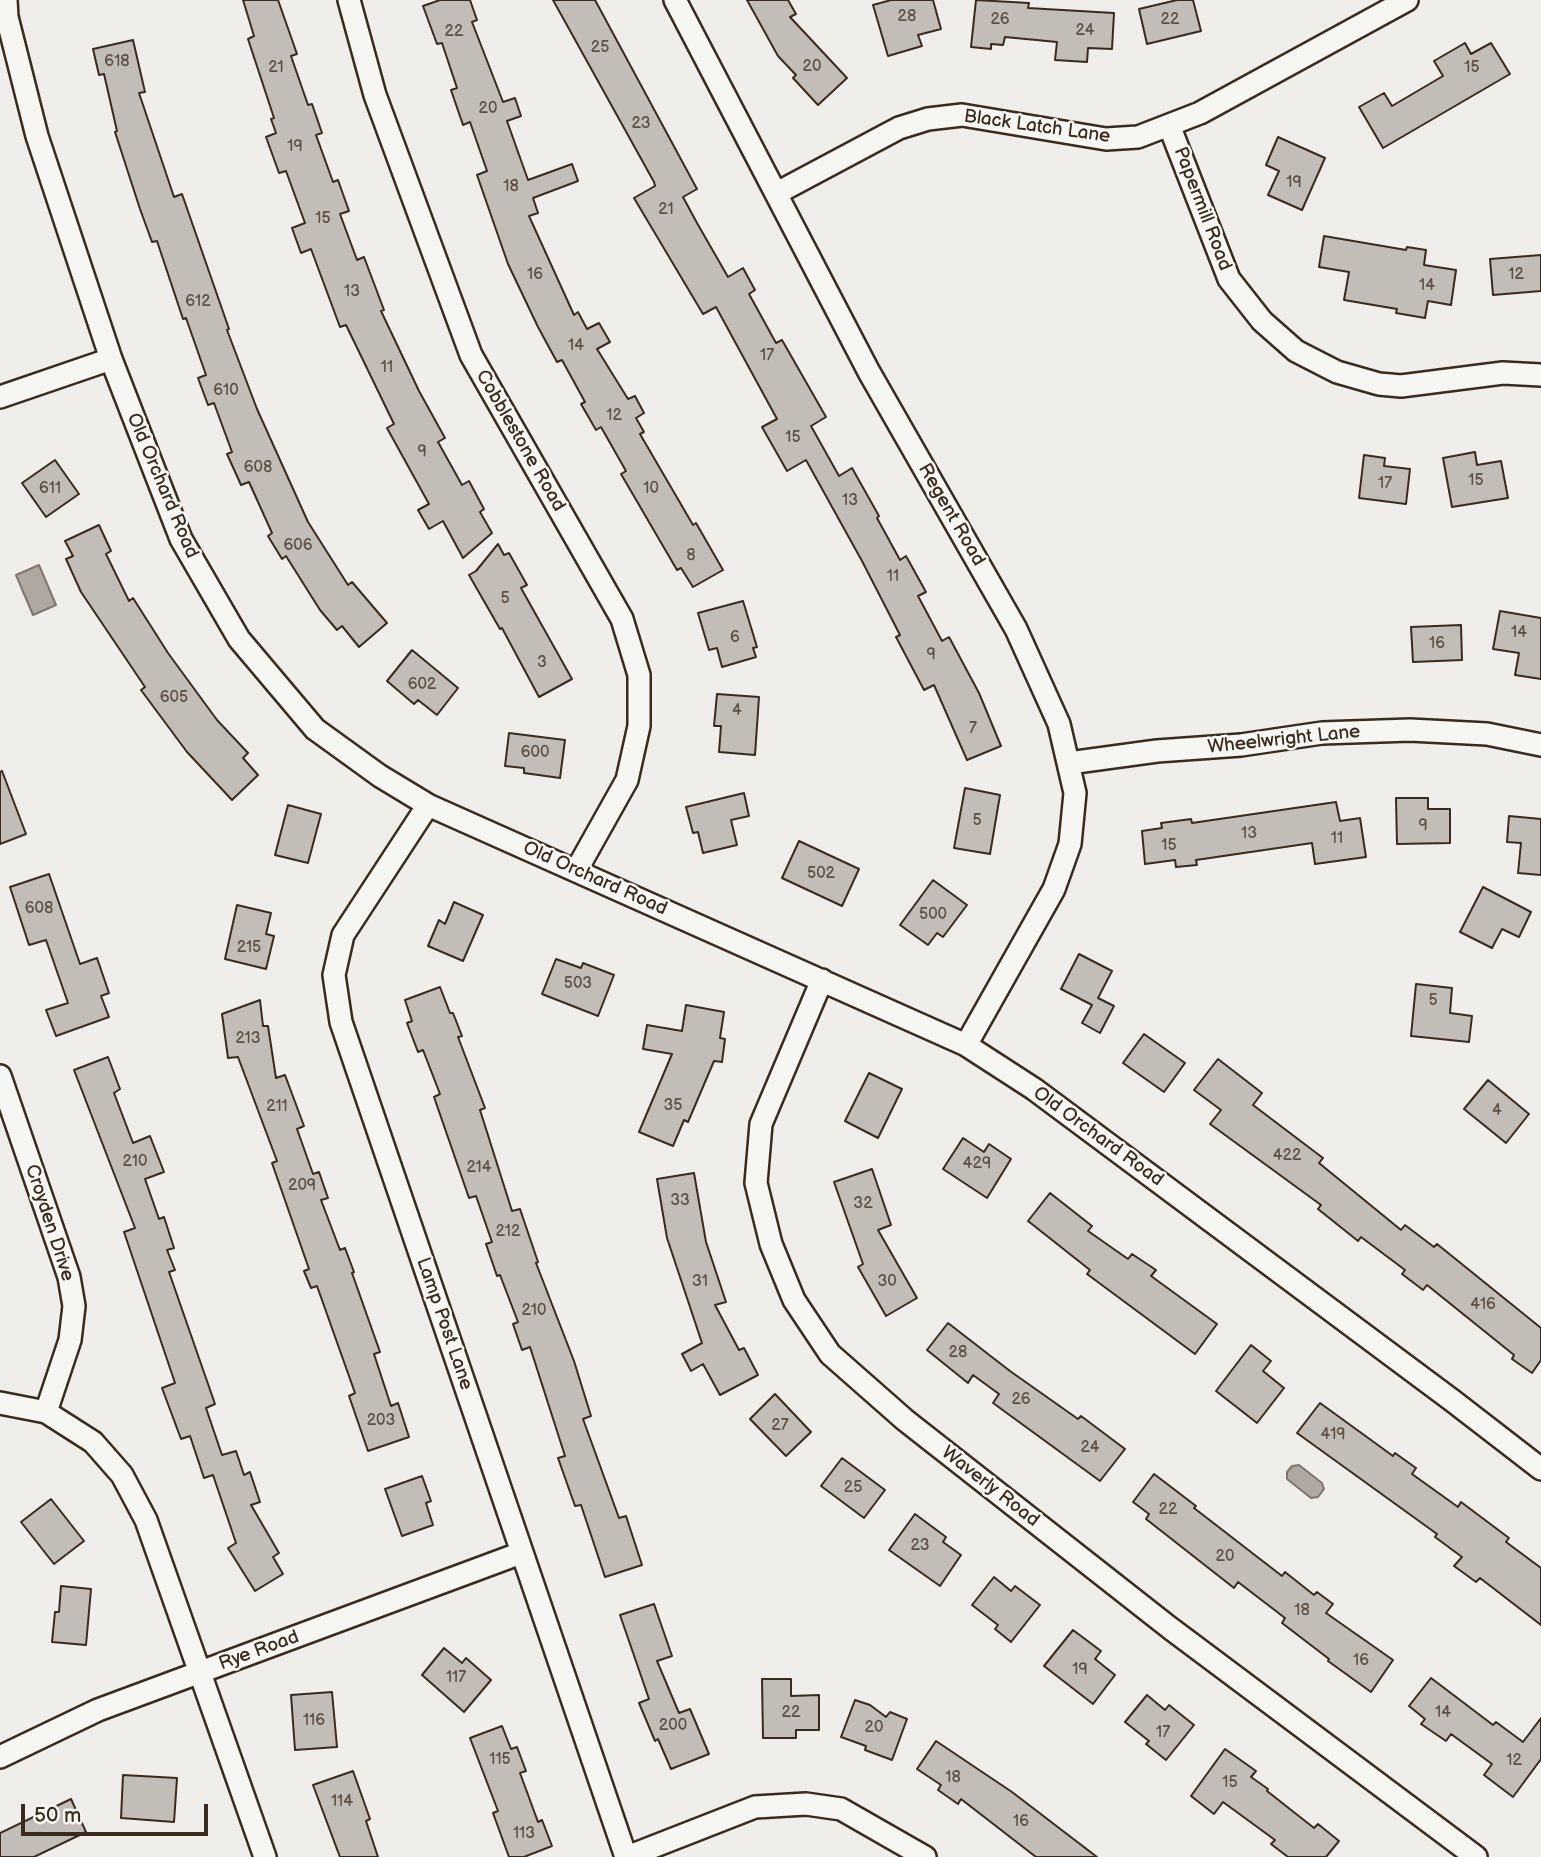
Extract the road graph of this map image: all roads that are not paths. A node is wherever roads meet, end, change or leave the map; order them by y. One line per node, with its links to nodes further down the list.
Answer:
1 (6, 0): 7 (street, Old Orchard Road)
2 (349, 0): 13 (street, Cobblestone Road)
3 (675, 0): 6 (street, Regent Road)
4 (1407, 0): 5 (street, Black Latch Lane)
5 (1169, 125): 6 (street, Black Latch Lane); 8 (street, Papermill Road)
6 (777, 193): 11 (street, Regent Road)
7 (111, 359): 9 (street); 12 (street, Old Orchard Road)
8 (1541, 374)
9 (0, 397)
10 (1541, 745): 11 (street, Wheelwright Lane)
11 (1069, 763): 15 (street, Regent Road)
12 (428, 805): 13 (street, Old Orchard Road); 20 (street, Lamp Post Lane)
13 (576, 871): 14 (street, Old Orchard Road)
14 (822, 979): 15 (street, Old Orchard Road); 26 (street, Waverly Road)
15 (966, 1045): 19 (street, Old Orchard Road)
16 (0, 1076): 18 (street, Croyden Drive)
17 (0, 1403): 18 (street)
18 (46, 1412): 21 (street)
19 (1541, 1469)
20 (522, 1553): 21 (street, Rye Road); 24 (street, Lamp Post Lane)
21 (201, 1672): 22 (street, Rye Road); 23 (street)
22 (0, 1758)
23 (265, 1857)
24 (626, 1857): 25 (street)
25 (925, 1857)
26 (1476, 1857)

